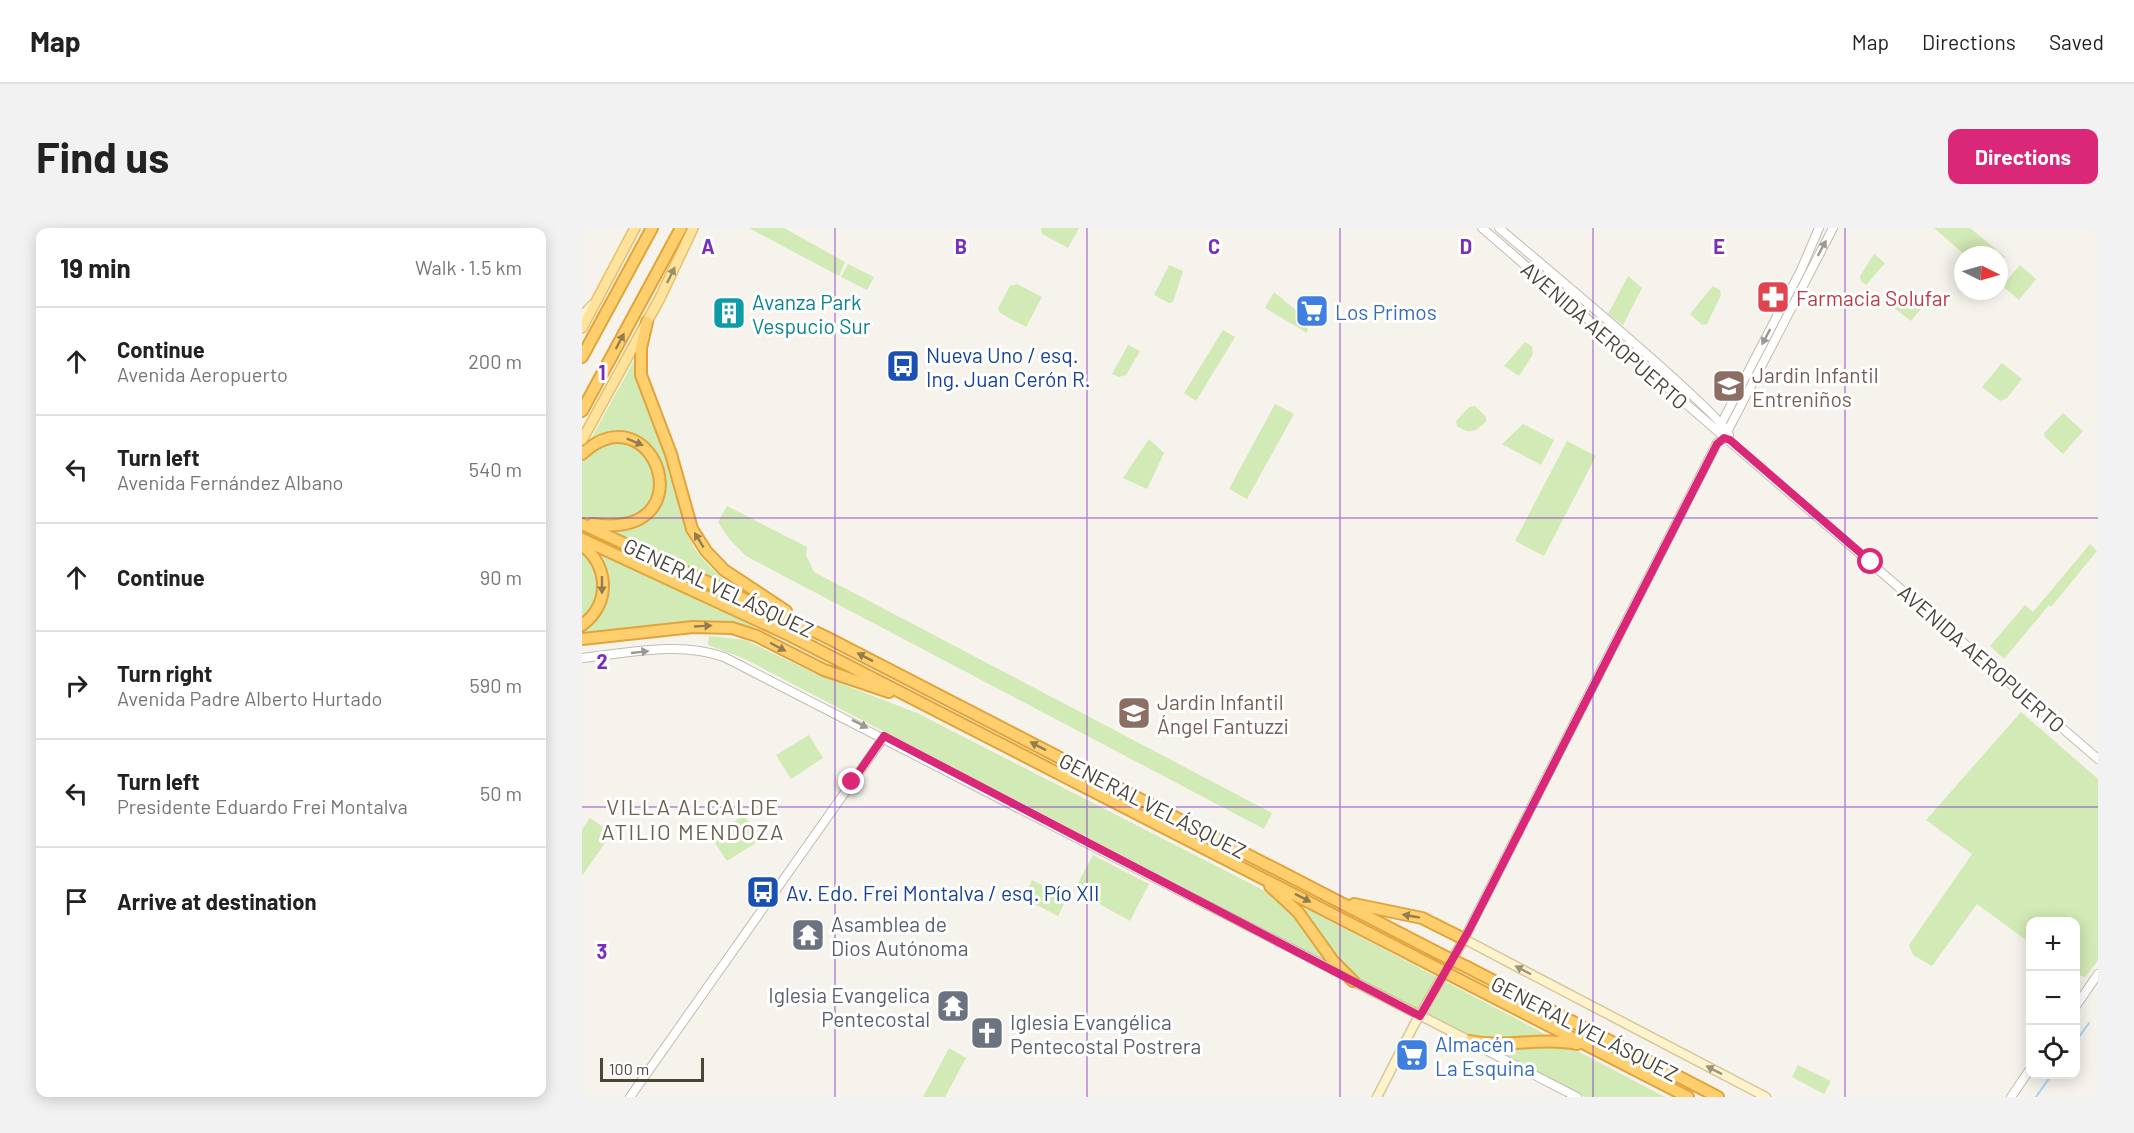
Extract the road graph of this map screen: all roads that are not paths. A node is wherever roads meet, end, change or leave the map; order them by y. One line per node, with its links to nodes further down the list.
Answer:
1 (635, 228): 9 (main road)
2 (652, 228): 13 (highway)
3 (681, 228): 14 (highway, one-way to 3)
4 (693, 228): 11 (main road, one-way to 4)
5 (1482, 228): 16 (street, AVENIDA AEROPUERTO)
6 (1498, 228): 15 (street, AVENIDA AEROPUERTO)
7 (1819, 228): 15 (street, one-way to 15)
8 (1833, 228): 17 (street, one-way to 8)
9 (597, 300): 10 (main road); 12 (main road)
10 (582, 316)
11 (647, 322): 18 (main road); 24 (highway, one-way to 11)
12 (582, 328)
13 (582, 357)
14 (582, 411)
15 (1721, 423): 16 (street); 17 (street, AVENIDA AEROPUERTO)
16 (1716, 432): 17 (street)
17 (1725, 438): 29 (street, AVENIDA AEROPUERTO); 32 (street)
18 (582, 440)
19 (582, 454): 20 (highway, one-way to 20)
20 (582, 523): 24 (highway, GENERAL VELÁSQUEZ)
21 (582, 539): 27 (highway, GENERAL VELÁSQUEZ)
22 (582, 545): 23 (highway, one-way to 23)
23 (582, 625)
24 (824, 636): 31 (highway, GENERAL VELÁSQUEZ, one-way to 24)
25 (582, 639): 27 (highway, one-way to 27)
26 (582, 658): 28 (street, one-way to 28)
27 (928, 706): 30 (highway, GENERAL VELÁSQUEZ)
28 (884, 736): 34 (street); 40 (street)
29 (2098, 759)
30 (1251, 871): 34 (highway); 38 (highway, GENERAL VELÁSQUEZ, one-way to 38, bridge)
31 (1328, 896): 32 (highway, one-way to 31); 44 (highway, GENERAL VELÁSQUEZ, bridge)
32 (1464, 939): 36 (main road); 45 (main road, one-way to 32)
33 (2098, 974): 35 (street)
34 (1353, 981): 36 (main road)
35 (2080, 1000)
36 (1420, 1016): 37 (main road); 41 (main road)
37 (1470, 1041): 38 (highway); 42 (street)
38 (1594, 1049): 43 (highway, GENERAL VELÁSQUEZ)
39 (2026, 1076): 46 (street)
40 (630, 1097)
41 (1377, 1097)
42 (1577, 1097)
43 (1688, 1097)
44 (1719, 1097)
45 (1766, 1097)
46 (2011, 1097)

